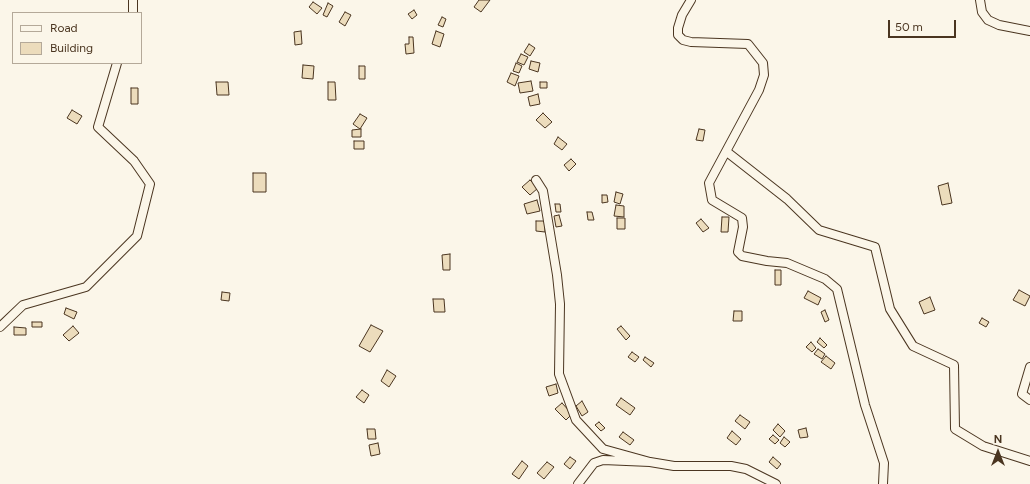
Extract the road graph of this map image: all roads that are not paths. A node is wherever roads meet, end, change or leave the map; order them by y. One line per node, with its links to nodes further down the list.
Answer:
1 (133, 0): 4 (street)
2 (691, 0): 7 (street)
3 (980, 0): 5 (street)
4 (133, 12)
5 (1030, 31)
6 (117, 64): 9 (street)
7 (727, 152): 12 (street); 16 (street)
8 (536, 180): 13 (street)
9 (0, 327)
10 (1030, 367): 11 (street)
11 (1030, 400)
12 (1030, 461)
13 (650, 462): 14 (street); 15 (street)
14 (578, 484)
15 (776, 484)
16 (883, 484)

